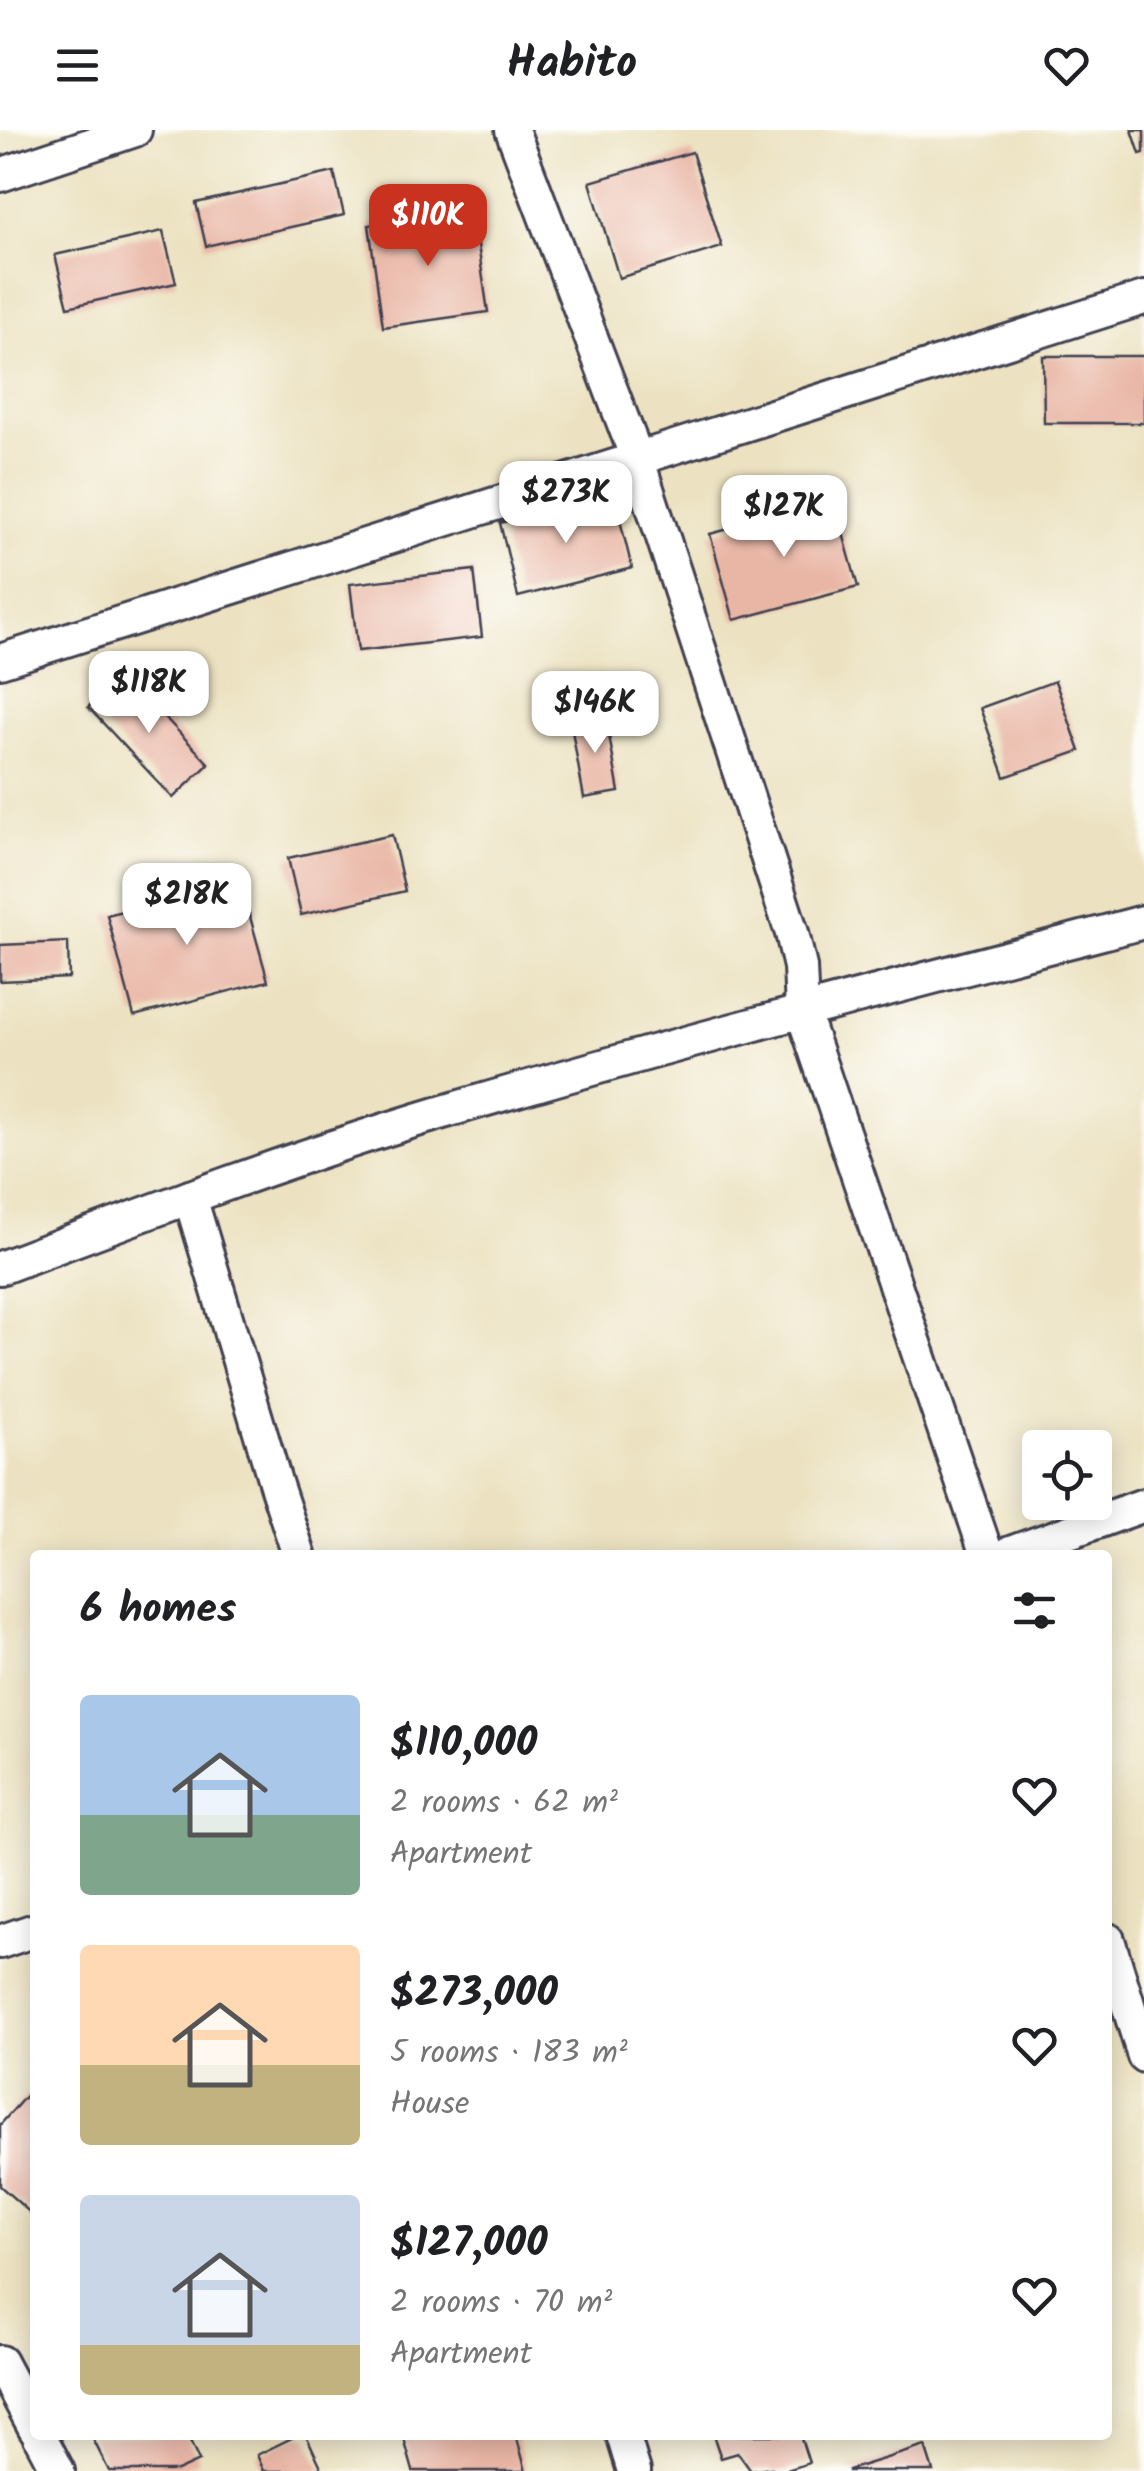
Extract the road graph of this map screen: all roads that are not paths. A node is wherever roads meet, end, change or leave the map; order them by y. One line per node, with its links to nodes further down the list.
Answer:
1 (134, 130): 3 (street)
2 (512, 130): 5 (street)
3 (0, 175)
4 (1144, 298): 5 (street)
5 (637, 458): 6 (street); 8 (street)
6 (0, 661)
7 (1144, 922): 8 (street)
8 (802, 1011): 9 (street); 13 (street)
9 (190, 1196): 10 (street); 12 (street)
10 (0, 1268)
11 (1144, 1505): 14 (street)
12 (297, 1550)
13 (985, 1550)
14 (1019, 1550)
15 (30, 1932): 16 (street)
16 (0, 1942)
17 (1112, 1953): 18 (street)
18 (1144, 2056)
19 (14, 2365): 20 (street)
20 (30, 2413)
21 (42, 2440): 23 (street)
22 (625, 2440): 24 (street)
23 (58, 2471)
24 (634, 2471)

